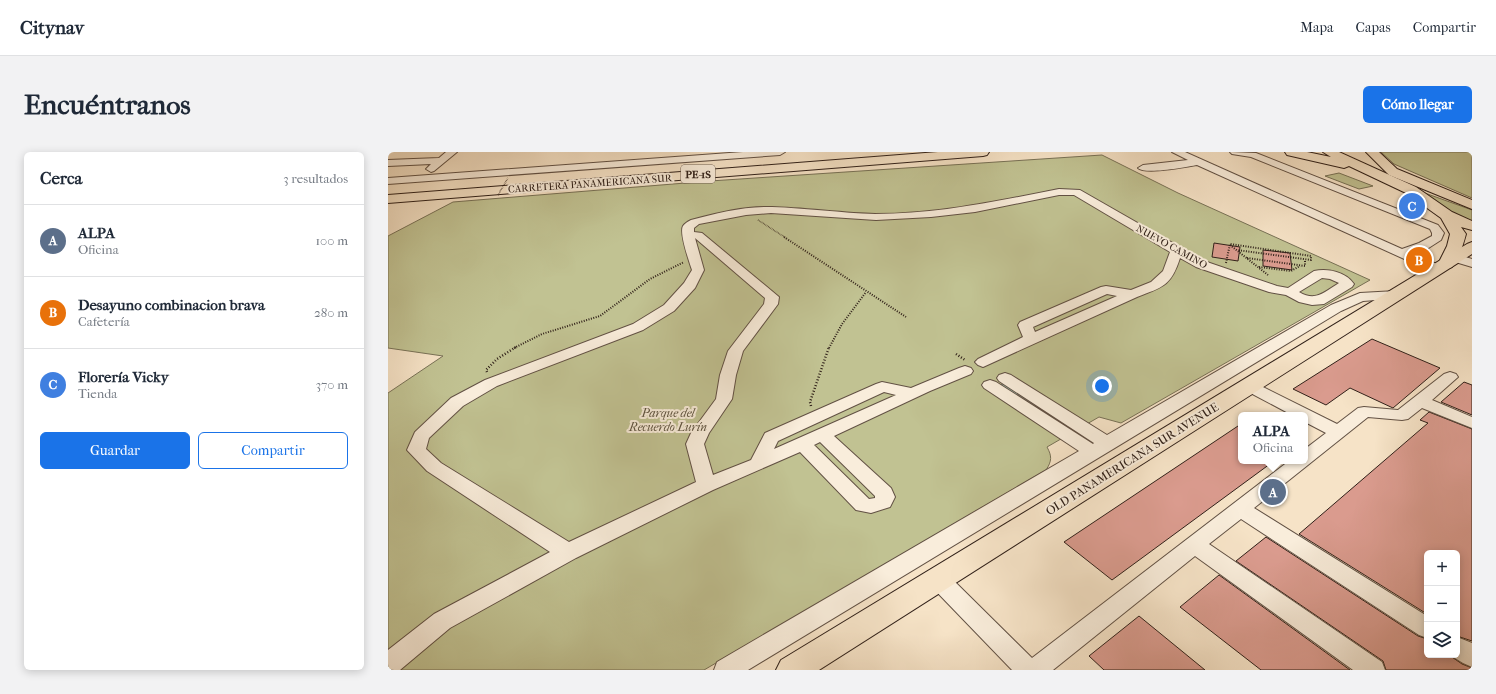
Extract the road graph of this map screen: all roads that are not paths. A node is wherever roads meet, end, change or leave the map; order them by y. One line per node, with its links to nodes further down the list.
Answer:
1 (452, 152): 13 (street)
2 (780, 152): 16 (street)
3 (908, 152): 23 (main road, CARRETERA PANAMERICANA SUR / PE-1S)
4 (978, 152): 5 (main road, CARRETERA PANAMERICANA SUR / PE-1S); 6 (main road); 23 (main road, CARRETERA PANAMERICANA SUR / PE-1S)
5 (983, 152)
6 (990, 152)
7 (1177, 152): 14 (street)
8 (1235, 152): 29 (street)
9 (1291, 152): 20 (main road)
10 (1328, 152): 20 (main road)
11 (1372, 152): 24 (main road)
12 (593, 156): 16 (street)
13 (440, 161): 15 (street); 18 (street)
14 (1197, 162): 17 (street); 29 (street)
15 (388, 163)
16 (588, 166): 21 (street)
17 (1143, 168)
18 (430, 169): 19 (street); 21 (street)
19 (388, 171)
20 (1385, 177): 25 (main road)
21 (419, 179): 22 (street)
22 (388, 181)
23 (390, 198)
24 (1472, 205)
25 (1447, 214): 26 (main road); 32 (main road)
26 (1472, 226)
27 (688, 235): 28 (street, NUEVO CAMINO); 30 (street); 31 (street)
28 (1177, 250): 33 (street, NUEVO CAMINO); 37 (street)
29 (1400, 253): 32 (street)
30 (722, 255): 31 (street); 53 (street)
31 (694, 259): 56 (street)
32 (1460, 259): 34 (main road, OLD PANAMERICANA SUR AVENUE)
33 (1290, 292): 35 (street, NUEVO CAMINO); 35 (street)
34 (1396, 295): 36 (street); 40 (main road, OLD PANAMERICANA SUR AVENUE)
35 (1314, 302): 36 (street, NUEVO CAMINO)
36 (1336, 308): 49 (street)
37 (983, 362): 39 (street); 39 (street)
38 (1450, 377): 42 (street)
39 (982, 380): 41 (street); 49 (street)
40 (1249, 386): 43 (street); 57 (main road, OLD PANAMERICANA SUR AVENUE)
41 (913, 393): 47 (street); 51 (street)
42 (1421, 401): 45 (street); 46 (street)
43 (1299, 412)
44 (1308, 416): 46 (street)
45 (1472, 423)
46 (1338, 432): 50 (street)
47 (823, 435): 48 (street); 48 (street)
48 (802, 444): 51 (street)
49 (1100, 448): 62 (street)
50 (1308, 456)
51 (758, 464): 53 (street)
52 (1297, 464): 54 (street)
53 (706, 485): 56 (street)
54 (1240, 509): 55 (street); 58 (street)
55 (1195, 545): 65 (street); 66 (street)
56 (568, 552): 61 (street)
57 (938, 579): 63 (main road, OLD PANAMERICANA SUR AVENUE); 64 (street)
58 (1424, 626)
59 (1460, 649): 60 (street)
60 (1472, 656)
61 (388, 665)
62 (726, 670)
63 (792, 670)
64 (1028, 670)
65 (1035, 670)
66 (1373, 670)

